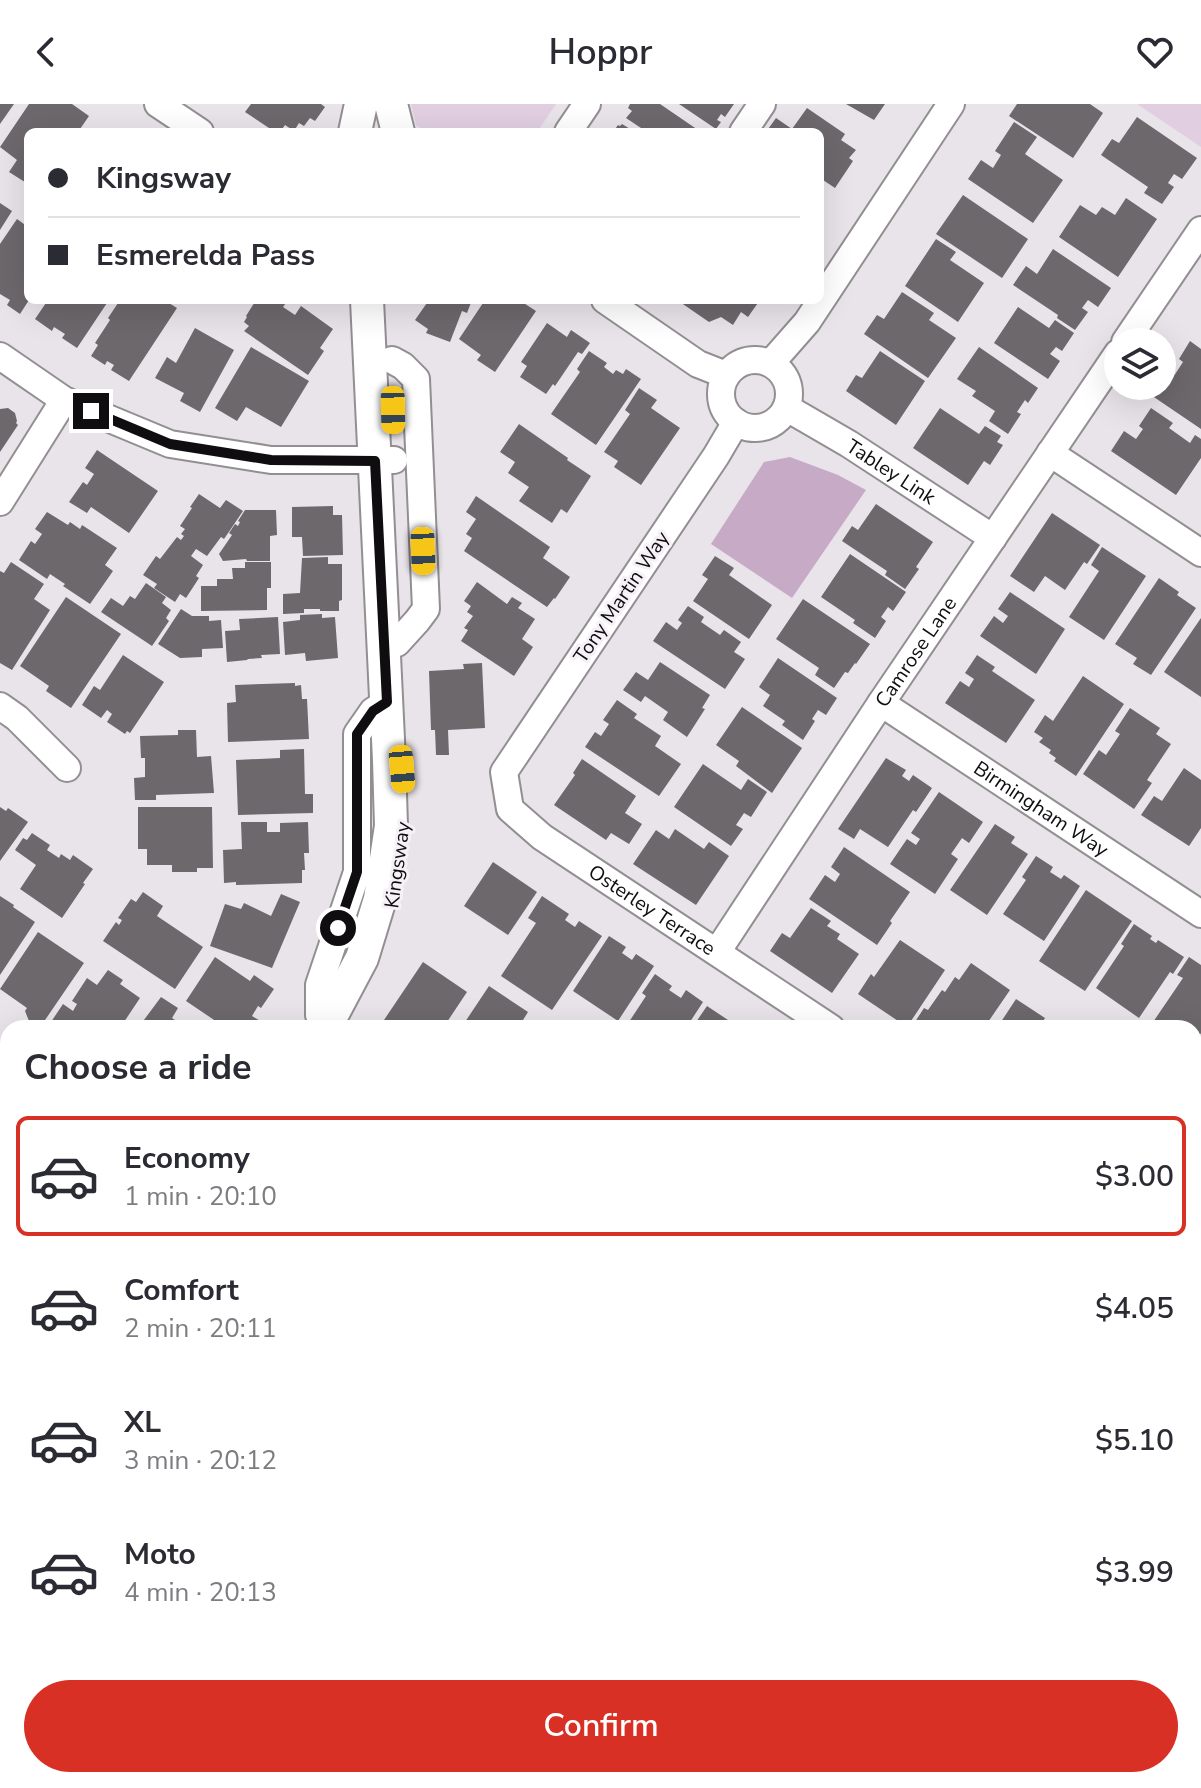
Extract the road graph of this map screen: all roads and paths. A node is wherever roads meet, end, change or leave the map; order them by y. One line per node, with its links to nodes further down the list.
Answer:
1 (158, 104): 7 (street)
2 (361, 104): 8 (main road)
3 (391, 104): 9 (main road)
4 (587, 104): 10 (street)
5 (762, 104): 11 (street)
6 (951, 104): 13 (street)
7 (194, 128)
8 (356, 128)
9 (397, 128)
10 (571, 128)
11 (746, 128)
12 (1201, 230): 18 (street)
13 (824, 296)
14 (367, 304): 28 (main road, Kingsway)
15 (387, 304): 20 (main road, Kingsway)
16 (619, 304): 23 (street)
17 (819, 304): 21 (street)
18 (1134, 328)
19 (0, 356): 24 (street)
20 (392, 360): 28 (main road, Kingsway); 32 (street)
21 (771, 363): 23 (street); 25 (street)
22 (1104, 374): 27 (street, Camrose Lane)
23 (726, 375): 26 (street)
24 (64, 400): 28 (street); 29 (street)
25 (787, 408): 26 (street); 30 (street, Tabley Link)
26 (736, 422): 36 (street, Tony Martin Way)
27 (1050, 453): 30 (street, Camrose Lane); 31 (street)
28 (384, 461): 32 (main road, Kingsway); 39 (main road, Kingsway)
29 (0, 502)
30 (993, 538): 33 (street, Camrose Lane)
31 (1201, 553)
32 (397, 643): 40 (main road, Kingsway)
33 (881, 703): 37 (street, Birmingham Way); 38 (street, Camrose Lane)
34 (0, 706): 35 (street)
35 (67, 768)
36 (504, 772): 38 (street, Osterley Terrace)
37 (1201, 914)
38 (717, 952): 41 (street, Osterley Terrace)
39 (329, 1020)
40 (346, 1020)
41 (819, 1020)

